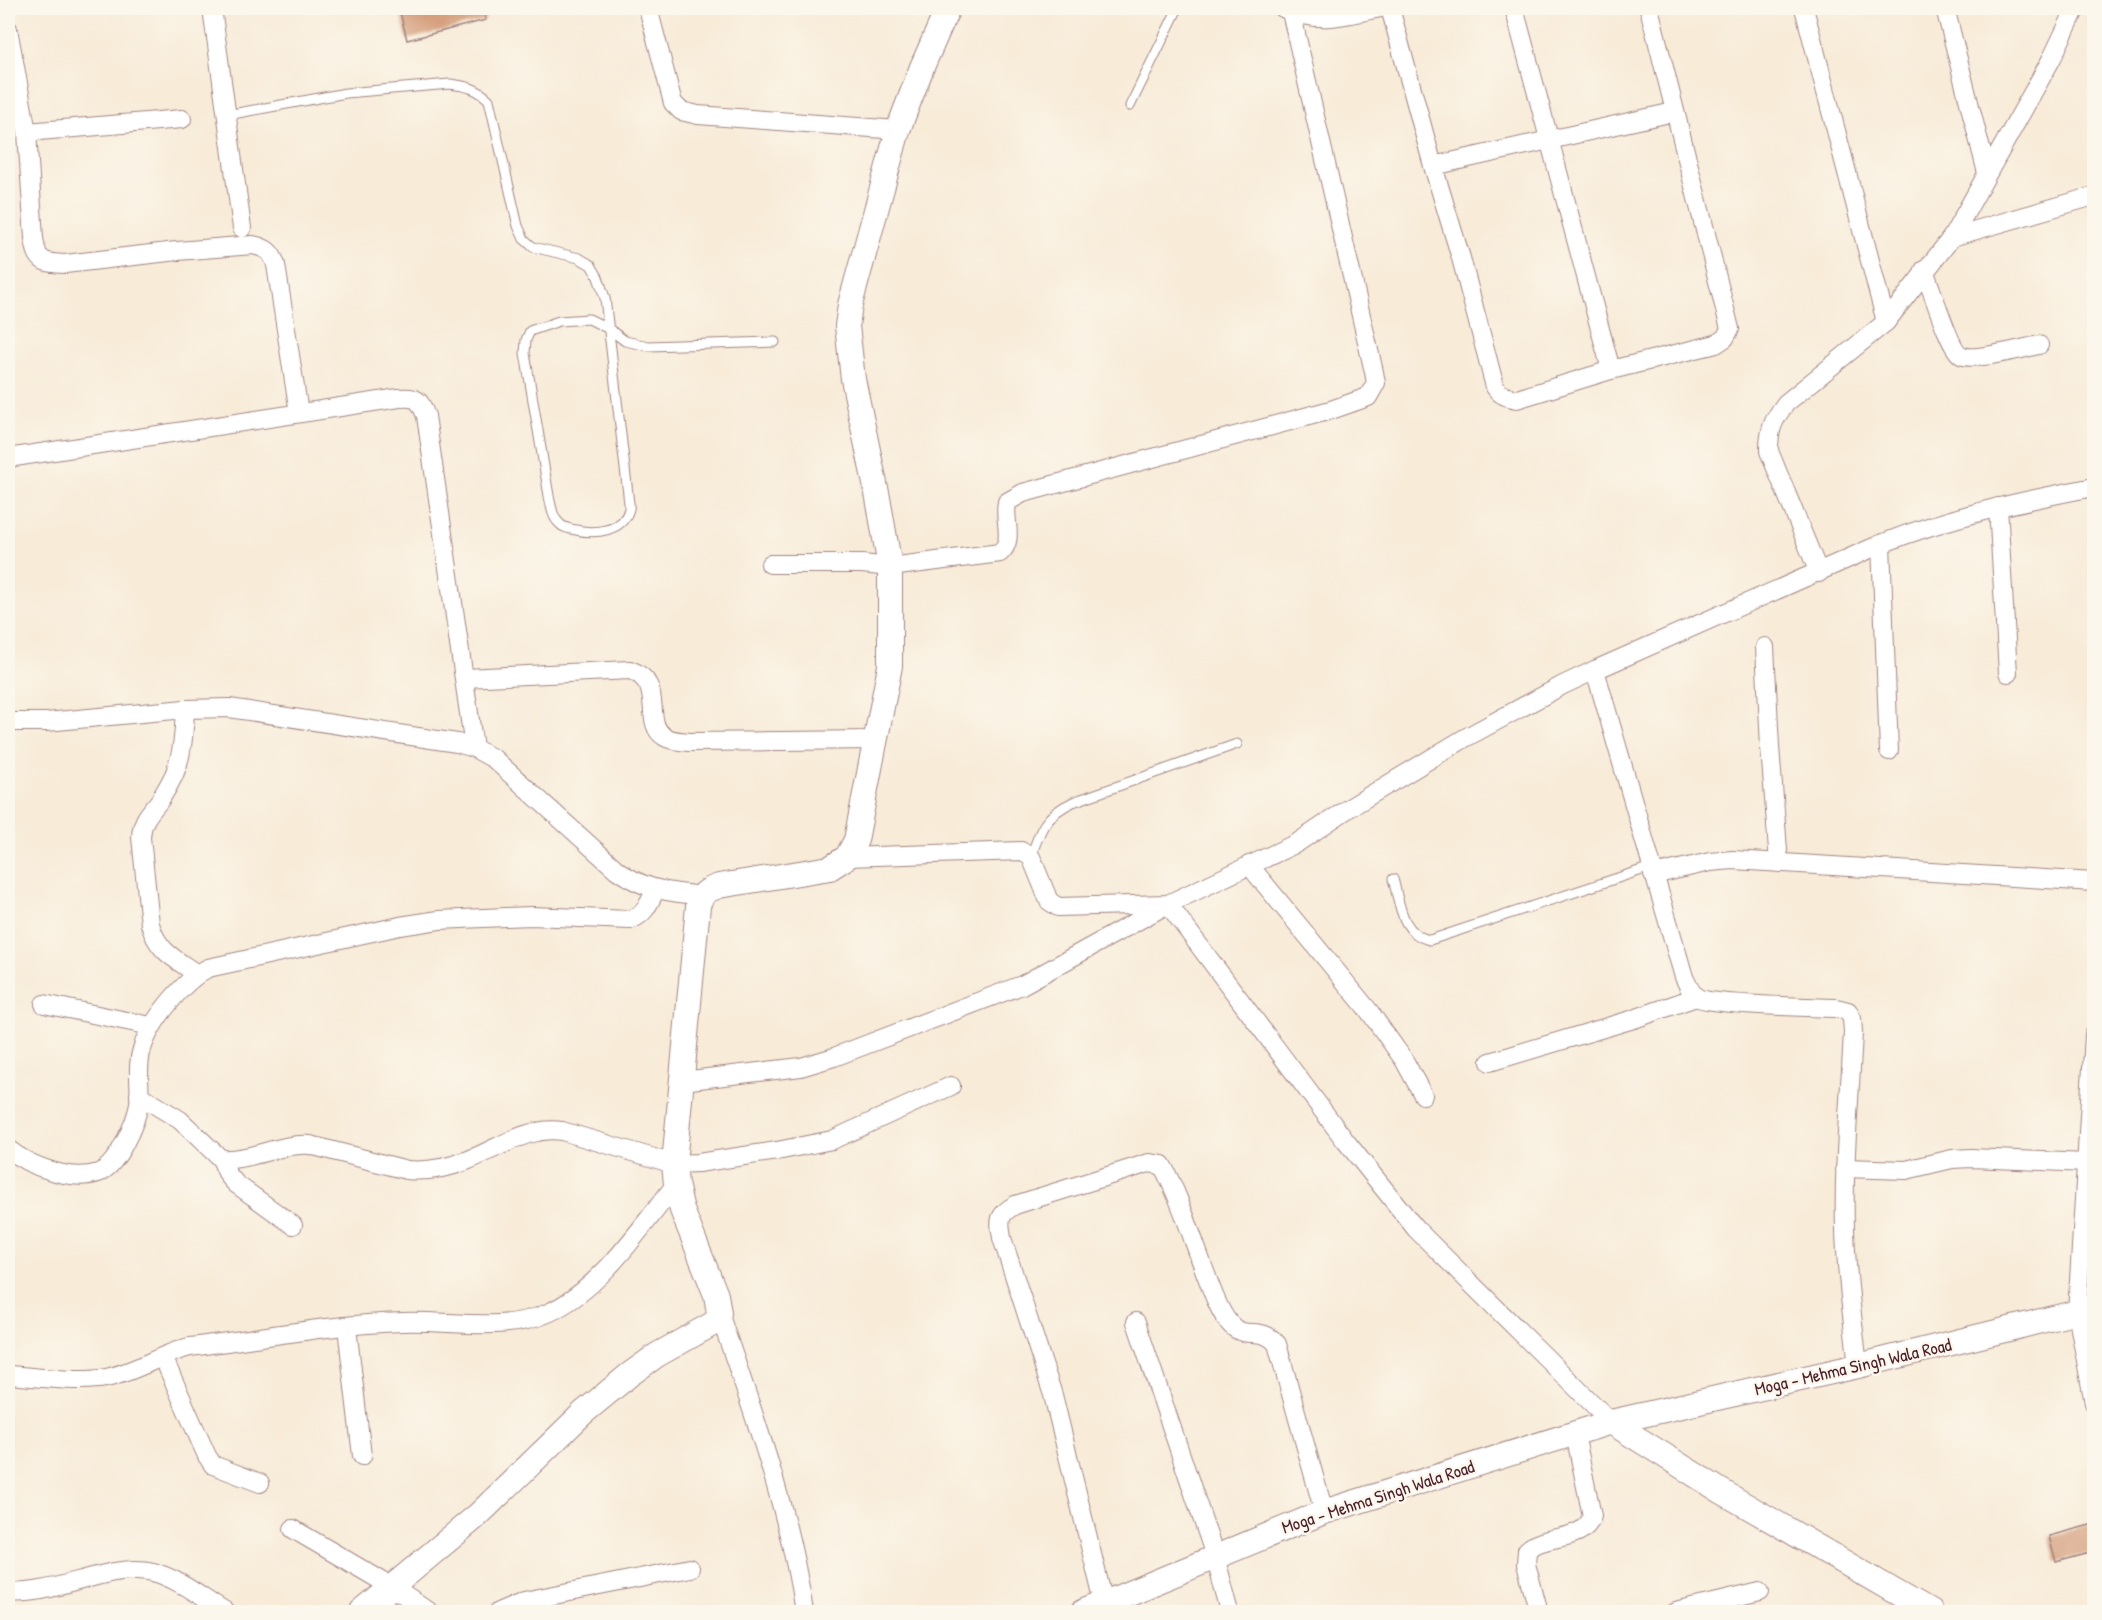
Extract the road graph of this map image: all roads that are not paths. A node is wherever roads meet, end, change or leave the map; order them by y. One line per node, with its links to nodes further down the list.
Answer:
1 (213, 8): 17 (street)
2 (648, 8): 19 (street)
3 (948, 8): 19 (street)
4 (1178, 8): 15 (lane)
5 (1382, 8): 12 (street)
6 (1390, 8): 22 (street)
7 (1514, 8): 21 (street)
8 (1649, 8): 16 (street)
9 (1804, 8): 28 (street)
10 (1945, 8): 23 (street)
11 (2077, 8): 23 (street)
12 (1286, 10): 39 (street)
13 (8, 29): 14 (street)
14 (10, 62): 20 (street)
15 (1130, 106)
16 (1674, 112): 21 (street); 32 (street)
17 (227, 115): 25 (street); 29 (lane)
18 (182, 119): 20 (street)
19 (898, 130): 39 (street)
20 (27, 132): 33 (street)
21 (1549, 140): 22 (street); 32 (street)
22 (1432, 166): 32 (street)
23 (1987, 173): 26 (street)
24 (2094, 196): 26 (street)
25 (242, 228)
26 (1952, 237): 27 (street)
27 (1924, 270): 28 (street); 31 (street)
28 (1886, 322): 40 (street)
29 (609, 329): 29 (lane); 30 (lane)
30 (775, 342)
31 (2038, 345)
32 (1611, 370)
33 (298, 413): 34 (street); 44 (street)
34 (8, 458)
35 (2094, 487): 36 (street)
36 (1998, 507): 37 (street); 43 (street)
37 (1881, 544): 40 (street); 50 (street)
38 (770, 564): 39 (street)
39 (890, 567): 47 (street)
40 (1819, 573): 42 (street)
41 (1765, 647): 53 (street)
42 (1595, 670): 54 (street); 55 (street)
43 (2008, 673)
44 (465, 678): 47 (street); 49 (street)
45 (185, 709): 46 (street); 49 (street); 61 (street)
46 (8, 722)
47 (877, 740): 51 (street)
48 (1237, 744): 52 (lane)
49 (474, 748): 58 (street)
50 (1889, 751)
51 (847, 857): 52 (street); 59 (street)
52 (1031, 857): 60 (street)
53 (1779, 863): 55 (street); 57 (street)
54 (1249, 866): 60 (street); 70 (street)
55 (1652, 871): 56 (lane); 62 (street)
56 (1393, 879)
57 (2094, 882)
58 (656, 889): 59 (street); 61 (street)
59 (701, 896): 67 (street)
60 (1168, 904): 67 (street); 85 (street)
61 (197, 974): 64 (street)
62 (1696, 997): 66 (street); 74 (street)
63 (44, 1004): 64 (street)
64 (151, 1026): 69 (street)
65 (2094, 1035): 73 (street)
66 (1490, 1062)
67 (682, 1081): 75 (street)
68 (951, 1086): 75 (street)
69 (139, 1095): 71 (street); 72 (street)
70 (1423, 1095)
71 (8, 1149)
72 (221, 1159): 75 (street); 76 (street)
73 (2086, 1163): 74 (street); 77 (street)
74 (1845, 1168): 82 (street)
75 (675, 1174): 78 (street); 80 (street)
76 (293, 1225)
77 (2086, 1311): 82 (street, Moga - Mehma Singh Wala Road); 84 (street)
78 (719, 1313): 93 (street); 101 (street)
79 (1136, 1322): 91 (street)
80 (347, 1327): 81 (street); 87 (street)
81 (163, 1357): 83 (street); 88 (street)
82 (1858, 1366): 85 (street, Moga - Mehma Singh Wala Road)
83 (11, 1373)
84 (2094, 1403)
85 (1611, 1422): 86 (street, Moga - Mehma Singh Wala Road); 105 (street)
86 (1575, 1434): 89 (street, Moga - Mehma Singh Wala Road); 103 (street)
87 (362, 1456)
88 (260, 1483)
89 (1324, 1512): 91 (street, Moga - Mehma Singh Wala Road); 96 (street)
90 (293, 1529): 93 (street)
91 (1215, 1556): 96 (street, Moga - Mehma Singh Wala Road); 102 (street)
92 (690, 1568): 100 (street)
93 (392, 1587): 98 (street); 99 (street)
94 (8, 1592): 97 (street)
95 (1760, 1592): 104 (street)
96 (1094, 1608)
97 (225, 1612)
98 (362, 1612)
99 (429, 1612)
100 (498, 1612)
101 (804, 1612)
102 (1230, 1612)
103 (1539, 1612)
104 (1676, 1612)
105 (1930, 1612)

